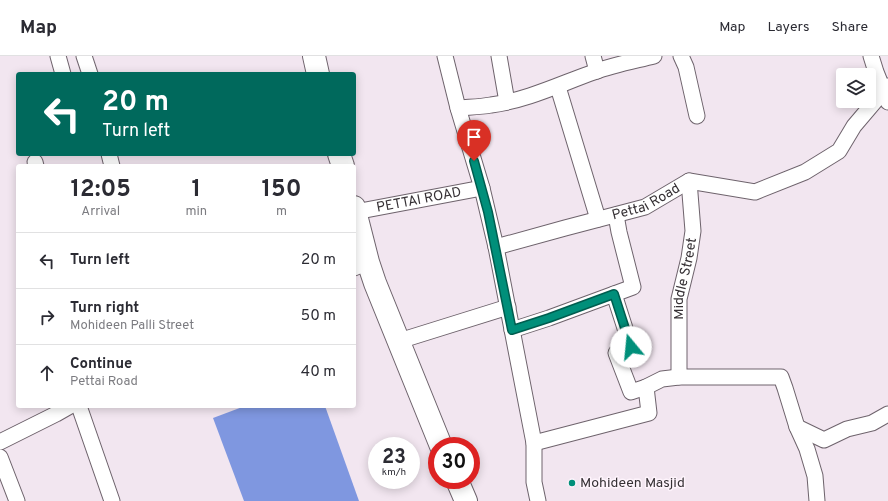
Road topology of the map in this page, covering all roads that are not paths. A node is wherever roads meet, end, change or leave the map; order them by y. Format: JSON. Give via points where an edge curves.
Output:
{"nodes":[{"id":1,"x":58,"y":56,"type":"edge"},
{"id":2,"x":84,"y":56,"type":"edge"},
{"id":3,"x":314,"y":56,"type":"edge"},
{"id":4,"x":445,"y":56,"type":"edge"},
{"id":5,"x":499,"y":56,"type":"edge"},
{"id":6,"x":593,"y":56,"type":"edge"},
{"id":7,"x":654,"y":56,"type":"edge"},
{"id":8,"x":682,"y":56,"type":"edge"},
{"id":9,"x":871,"y":56,"type":"edge"},
{"id":10,"x":597,"y":71,"type":"junction"},
{"id":11,"x":62,"y":72,"type":"edge"},
{"id":12,"x":89,"y":72,"type":"edge"},
{"id":13,"x":318,"y":72,"type":"edge"},
{"id":14,"x":558,"y":87,"type":"junction"},
{"id":15,"x":886,"y":93,"type":"edge"},
{"id":16,"x":507,"y":102,"type":"junction"},
{"id":17,"x":458,"y":108,"type":"junction"},
{"id":18,"x":697,"y":116,"type":"dead end"},
{"id":19,"x":689,"y":182,"type":"junction"},
{"id":20,"x":482,"y":188,"type":"junction"},
{"id":21,"x":356,"y":209,"type":"edge"},
{"id":22,"x":616,"y":215,"type":"junction"},
{"id":23,"x":356,"y":218,"type":"edge"},
{"id":24,"x":598,"y":219,"type":"junction"},
{"id":25,"x":496,"y":247,"type":"junction"},
{"id":26,"x":361,"y":265,"type":"edge"},
{"id":27,"x":614,"y":294,"type":"junction"},
{"id":28,"x":508,"y":307,"type":"junction"},
{"id":29,"x":512,"y":330,"type":"junction"},
{"id":30,"x":399,"y":341,"type":"junction"},
{"id":31,"x":679,"y":377,"type":"junction"},
{"id":32,"x":646,"y":388,"type":"junction"},
{"id":33,"x":66,"y":408,"type":"edge"},
{"id":34,"x":80,"y":408,"type":"edge"},
{"id":35,"x":888,"y":414,"type":"edge"},
{"id":36,"x":797,"y":427,"type":"junction"},
{"id":37,"x":437,"y":437,"type":"edge"},
{"id":38,"x":0,"y":442,"type":"edge"},
{"id":39,"x":534,"y":443,"type":"junction"},
{"id":40,"x":0,"y":456,"type":"edge"},
{"id":41,"x":461,"y":489,"type":"edge"},
{"id":42,"x":17,"y":501,"type":"edge"},
{"id":43,"x":112,"y":501,"type":"edge"},
{"id":44,"x":466,"y":501,"type":"edge"},
{"id":45,"x":538,"y":501,"type":"edge"},
{"id":46,"x":817,"y":501,"type":"edge"}],
"edges":[{"from":1,"to":11,"type":"street"},
{"from":2,"to":12,"type":"street"},
{"from":3,"to":13,"type":"main road"},
{"from":4,"to":17,"type":"street","name":"Pettai Road"},
{"from":5,"to":16,"type":"street"},
{"from":6,"to":10,"type":"street"},
{"from":7,"to":10,"type":"street"},
{"from":8,"to":18,"type":"street"},
{"from":9,"to":15,"type":"street"},
{"from":10,"to":14,"type":"street"},
{"from":14,"to":16,"type":"street"},
{"from":14,"to":24,"type":"street"},
{"from":15,"to":19,"type":"street","name":"Pettai Road","via":[[854,126],[839,151],[805,172],[755,192]]},
{"from":16,"to":17,"type":"street","via":[[491,106]]},
{"from":17,"to":20,"type":"street","name":"Pettai Road"},
{"from":19,"to":22,"type":"street","name":"Pettai Road","via":[[645,207]]},
{"from":19,"to":31,"type":"street","name":"Middle Street","via":[[692,231],[689,258],[679,299]]},
{"from":20,"to":21,"type":"street","name":"PETTAI ROAD"},
{"from":20,"to":25,"type":"street","name":"Pettai Road"},
{"from":22,"to":24,"type":"street","name":"Pettai Road"},
{"from":22,"to":27,"type":"street","via":[[633,287]]},
{"from":23,"to":26,"type":"main road"},
{"from":24,"to":25,"type":"street","name":"Pettai Road"},
{"from":25,"to":28,"type":"street"},
{"from":26,"to":30,"type":"main road","via":[[376,283]]},
{"from":27,"to":29,"type":"street"},
{"from":27,"to":32,"type":"street","via":[[631,347],[616,353],[631,392]]},
{"from":28,"to":29,"type":"street"},
{"from":28,"to":30,"type":"street"},
{"from":29,"to":39,"type":"street"},
{"from":30,"to":37,"type":"main road"},
{"from":31,"to":32,"type":"street","via":[[662,379]]},
{"from":31,"to":36,"type":"street","via":[[781,377]]},
{"from":32,"to":39,"type":"street","via":[[649,413]]},
{"from":33,"to":38,"type":"street"},
{"from":34,"to":43,"type":"street"},
{"from":35,"to":36,"type":"street","via":[[872,423],[824,440]]},
{"from":36,"to":46,"type":"street","via":[[815,476]]},
{"from":39,"to":45,"type":"street","via":[[534,482]]},
{"from":40,"to":42,"type":"street"},
{"from":41,"to":44,"type":"main road"}]}
